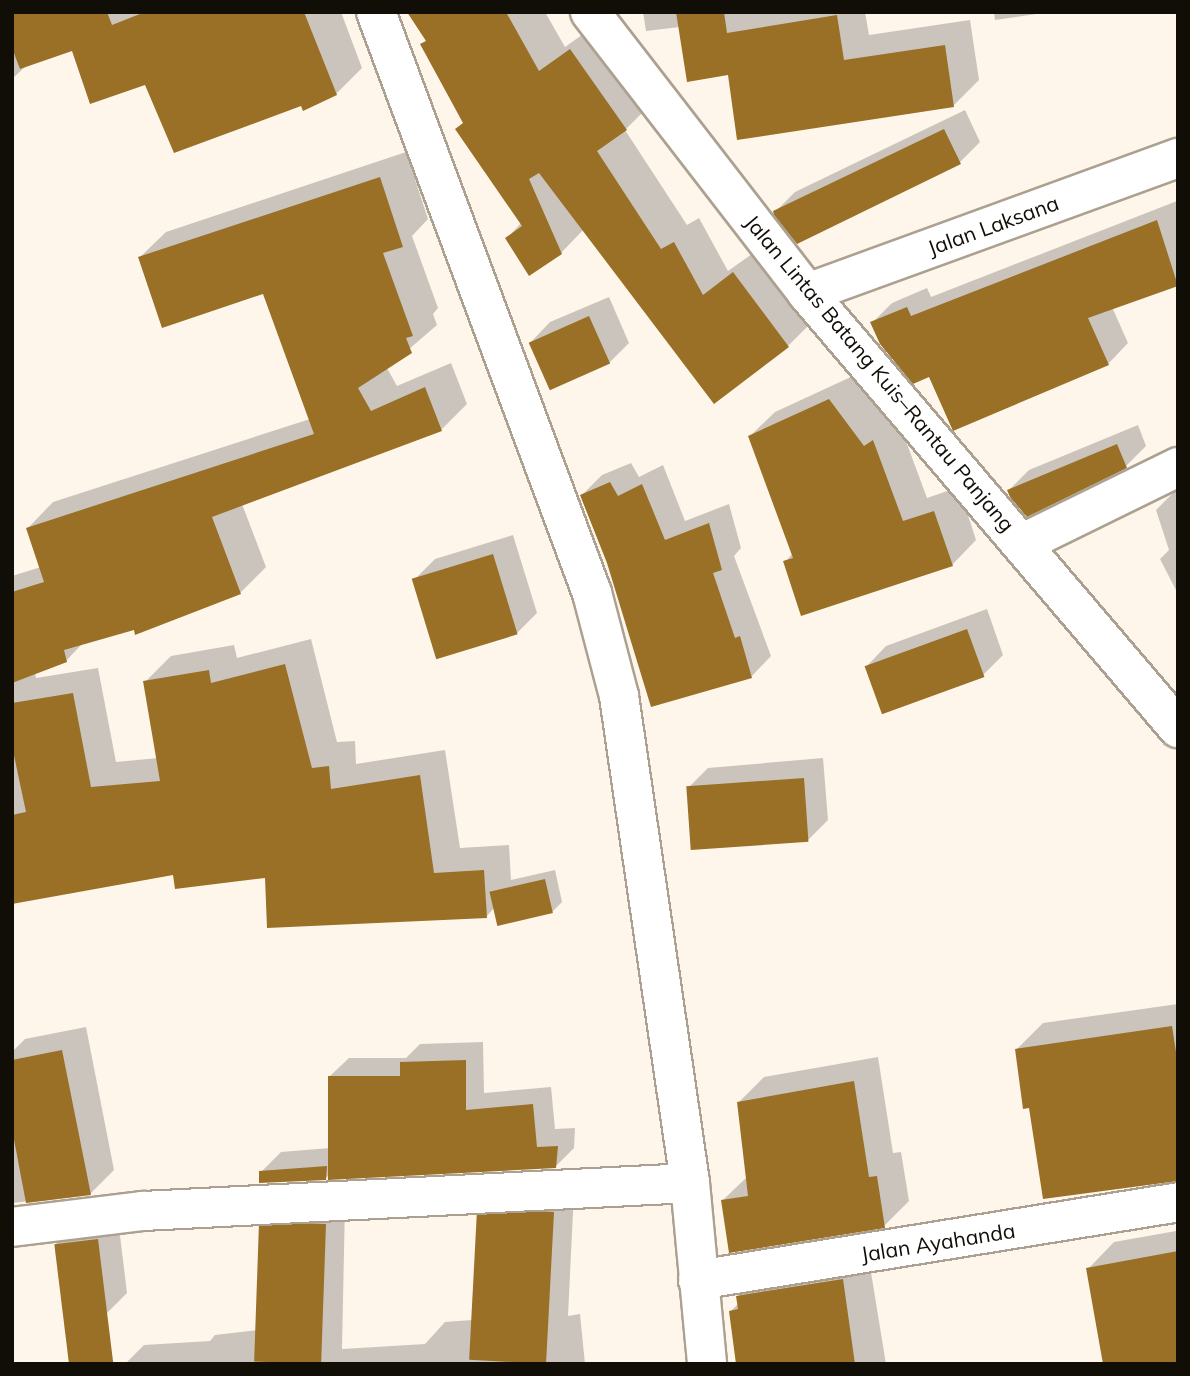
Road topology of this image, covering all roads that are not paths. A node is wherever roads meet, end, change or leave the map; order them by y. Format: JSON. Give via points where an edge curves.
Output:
{"nodes":[{"id":1,"x":376,"y":12,"type":"edge"},
{"id":2,"x":590,"y":12,"type":"edge"},
{"id":3,"x":1178,"y":158,"type":"edge"},
{"id":4,"x":807,"y":293,"type":"junction"},
{"id":5,"x":1178,"y":467,"type":"edge"},
{"id":6,"x":1023,"y":543,"type":"junction"},
{"id":7,"x":1178,"y":728,"type":"edge"},
{"id":8,"x":690,"y":1183,"type":"junction"},
{"id":9,"x":1178,"y":1202,"type":"edge"},
{"id":10,"x":12,"y":1227,"type":"edge"},
{"id":11,"x":698,"y":1280,"type":"junction"},
{"id":12,"x":707,"y":1364,"type":"edge"}],
"edges":[{"from":1,"to":8,"type":"street","via":[[592,593],[619,696]]},
{"from":2,"to":4,"type":"street","name":"Jalan Lintas Batang Kuis–Rantau Panjang"},
{"from":3,"to":4,"type":"street","name":"Jalan Laksana"},
{"from":4,"to":6,"type":"street","name":"Jalan Lintas Batang Kuis–Rantau Panjang"},
{"from":5,"to":6,"type":"street"},
{"from":6,"to":7,"type":"street","name":"Jalan Lintas Batang Kuis–Rantau Panjang"},
{"from":8,"to":10,"type":"street","via":[[143,1211]]},
{"from":8,"to":11,"type":"street"},
{"from":9,"to":11,"type":"street","name":"Jalan Ayahanda"},
{"from":11,"to":12,"type":"street"}]}
